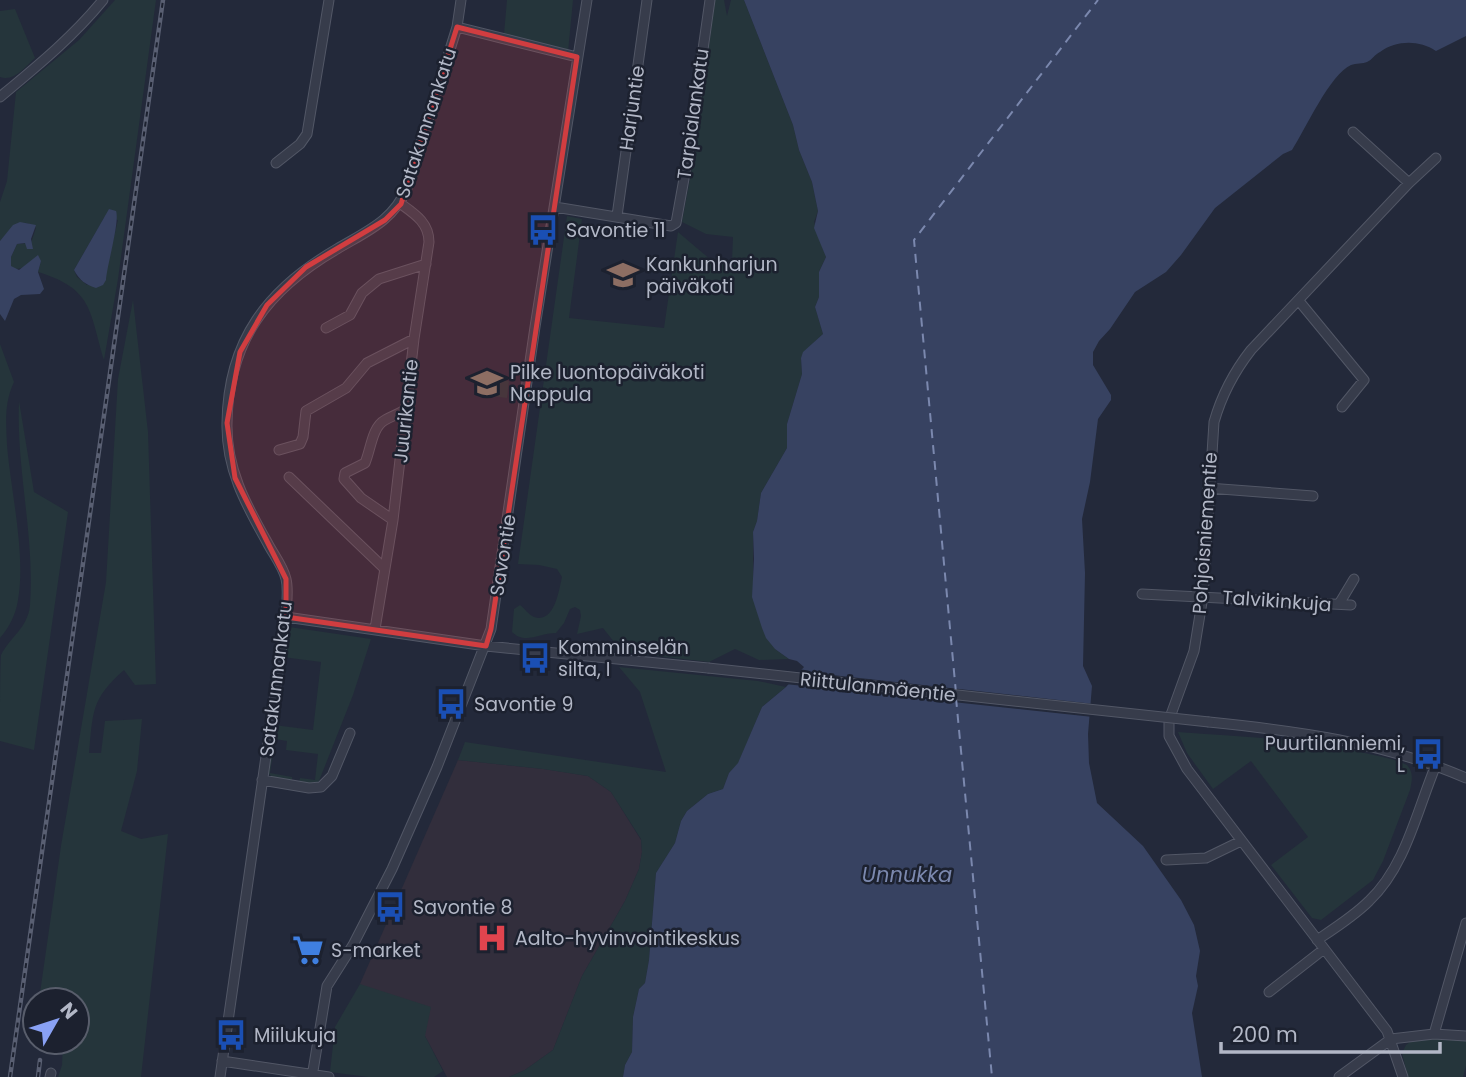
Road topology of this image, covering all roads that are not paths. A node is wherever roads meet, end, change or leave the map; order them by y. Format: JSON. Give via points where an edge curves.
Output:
{"nodes":[{"id":1,"x":103,"y":0,"type":"edge"},
{"id":2,"x":328,"y":0,"type":"edge"},
{"id":3,"x":461,"y":0,"type":"edge"},
{"id":4,"x":587,"y":0,"type":"edge"},
{"id":5,"x":647,"y":0,"type":"edge"},
{"id":6,"x":710,"y":0,"type":"edge"},
{"id":7,"x":457,"y":26,"type":"junction"},
{"id":8,"x":577,"y":57,"type":"junction"},
{"id":9,"x":1,"y":94,"type":"edge"},
{"id":10,"x":1353,"y":132,"type":"dead end"},
{"id":11,"x":1436,"y":158,"type":"dead end"},
{"id":12,"x":276,"y":163,"type":"dead end"},
{"id":13,"x":1409,"y":183,"type":"junction"},
{"id":14,"x":401,"y":204,"type":"junction"},
{"id":15,"x":555,"y":206,"type":"junction"},
{"id":16,"x":617,"y":216,"type":"junction"},
{"id":17,"x":426,"y":264,"type":"junction"},
{"id":18,"x":1299,"y":301,"type":"junction"},
{"id":19,"x":326,"y":328,"type":"dead end"},
{"id":20,"x":414,"y":339,"type":"junction"},
{"id":21,"x":1342,"y":407,"type":"dead end"},
{"id":22,"x":406,"y":409,"type":"junction"},
{"id":23,"x":279,"y":450,"type":"dead end"},
{"id":24,"x":289,"y":477,"type":"dead end"},
{"id":25,"x":1208,"y":488,"type":"junction"},
{"id":26,"x":1313,"y":496,"type":"dead end"},
{"id":27,"x":393,"y":520,"type":"junction"},
{"id":28,"x":385,"y":569,"type":"junction"},
{"id":29,"x":1354,"y":579,"type":"dead end"},
{"id":30,"x":1142,"y":594,"type":"dead end"},
{"id":31,"x":1203,"y":596,"type":"junction"},
{"id":32,"x":1339,"y":604,"type":"junction"},
{"id":33,"x":1351,"y":605,"type":"dead end"},
{"id":34,"x":286,"y":617,"type":"junction"},
{"id":35,"x":375,"y":629,"type":"junction"},
{"id":36,"x":486,"y":646,"type":"junction"},
{"id":37,"x":350,"y":733,"type":"dead end"},
{"id":38,"x":1436,"y":765,"type":"junction"},
{"id":39,"x":1466,"y":778,"type":"edge"},
{"id":40,"x":262,"y":780,"type":"junction"},
{"id":41,"x":1241,"y":841,"type":"junction"},
{"id":42,"x":1166,"y":860,"type":"dead end"},
{"id":43,"x":1466,"y":923,"type":"edge"},
{"id":44,"x":1317,"y":940,"type":"junction"},
{"id":45,"x":1324,"y":949,"type":"junction"},
{"id":46,"x":1269,"y":992,"type":"dead end"},
{"id":47,"x":1434,"y":1034,"type":"junction"},
{"id":48,"x":1466,"y":1035,"type":"edge"},
{"id":49,"x":1391,"y":1039,"type":"junction"},
{"id":50,"x":222,"y":1061,"type":"junction"},
{"id":51,"x":312,"y":1076,"type":"edge"},
{"id":52,"x":220,"y":1077,"type":"edge"},
{"id":53,"x":329,"y":1077,"type":"edge"},
{"id":54,"x":1339,"y":1077,"type":"edge"},
{"id":55,"x":1402,"y":1077,"type":"edge"}],
"edges":[{"from":1,"to":9,"type":"street","via":[[76,30]]},
{"from":2,"to":12,"type":"street","via":[[307,134]]},
{"from":3,"to":7,"type":"street","name":"Satakunnankatu"},
{"from":4,"to":8,"type":"street","name":"Savontie"},
{"from":5,"to":16,"type":"street","name":"Harjuntie"},
{"from":6,"to":16,"type":"street","name":"Tarpialankatu","via":[[677,220],[671,226]]},
{"from":7,"to":8,"type":"street"},
{"from":7,"to":14,"type":"street","name":"Satakunnankatu"},
{"from":8,"to":15,"type":"street","name":"Savontie"},
{"from":10,"to":13,"type":"street"},
{"from":11,"to":13,"type":"street","name":"Pohjoisniementie"},
{"from":13,"to":18,"type":"street","name":"Pohjoisniementie"},
{"from":14,"to":17,"type":"street","name":"Juurikantie","via":[[427,229]]},
{"from":14,"to":34,"type":"street","name":"Satakunnankatu","via":[[384,220],[306,267],[278,292],[246,337],[233,372],[228,453],[245,503],[286,579]]},
{"from":15,"to":16,"type":"street"},
{"from":15,"to":36,"type":"street","name":"Savontie"},
{"from":17,"to":19,"type":"street","via":[[379,279],[362,293],[350,315]]},
{"from":17,"to":20,"type":"street","name":"Juurikantie"},
{"from":18,"to":21,"type":"street","via":[[1364,380]]},
{"from":18,"to":25,"type":"street","name":"Pohjoisniementie","via":[[1251,350],[1221,396],[1213,422]]},
{"from":20,"to":22,"type":"street","name":"Juurikantie"},
{"from":20,"to":23,"type":"street","via":[[367,363],[346,388],[306,411],[300,443]]},
{"from":22,"to":27,"type":"street","name":"Juurikantie"},
{"from":22,"to":27,"type":"street","via":[[375,428],[365,463],[345,473],[344,479],[361,498]]},
{"from":24,"to":28,"type":"street"},
{"from":25,"to":26,"type":"street"},
{"from":25,"to":31,"type":"street","name":"Pohjoisniementie"},
{"from":27,"to":28,"type":"street","name":"Juurikantie"},
{"from":28,"to":35,"type":"street","name":"Juurikantie"},
{"from":29,"to":32,"type":"street"},
{"from":30,"to":31,"type":"street","name":"Talvikinkuja"},
{"from":31,"to":32,"type":"street","name":"Talvikinkuja"},
{"from":31,"to":41,"type":"street","name":"Pohjoisniementie","via":[[1194,652],[1168,720],[1170,736],[1187,769]]},
{"from":32,"to":33,"type":"street","name":"Talvikinkuja"},
{"from":34,"to":35,"type":"street","name":"Riittulanmäentie"},
{"from":34,"to":40,"type":"street","name":"Satakunnankatu"},
{"from":35,"to":36,"type":"street","name":"Riittulanmäentie"},
{"from":36,"to":38,"type":"street","name":"Riittulanmäentie","bridge":true,"via":[[1324,736]]},
{"from":36,"to":51,"type":"street","name":"Savontie","via":[[392,869],[327,986]]},
{"from":37,"to":40,"type":"street","via":[[332,776],[321,787]]},
{"from":38,"to":39,"type":"street","name":"Riittulanmäentie"},
{"from":38,"to":44,"type":"street","via":[[1392,872],[1369,901]]},
{"from":40,"to":50,"type":"street","name":"Satakunnankatu"},
{"from":41,"to":42,"type":"street","via":[[1206,858]]},
{"from":41,"to":44,"type":"street","name":"Pohjoisniementie"},
{"from":43,"to":47,"type":"street"},
{"from":44,"to":45,"type":"street","name":"Pohjoisniementie"},
{"from":45,"to":46,"type":"street"},
{"from":45,"to":49,"type":"street","name":"Pohjoisniementie"},
{"from":47,"to":48,"type":"street"},
{"from":47,"to":49,"type":"street"},
{"from":49,"to":54,"type":"street"},
{"from":49,"to":55,"type":"street"},
{"from":50,"to":51,"type":"street"},
{"from":50,"to":52,"type":"street","name":"Satakunnankatu"},
{"from":51,"to":53,"type":"street"}]}
